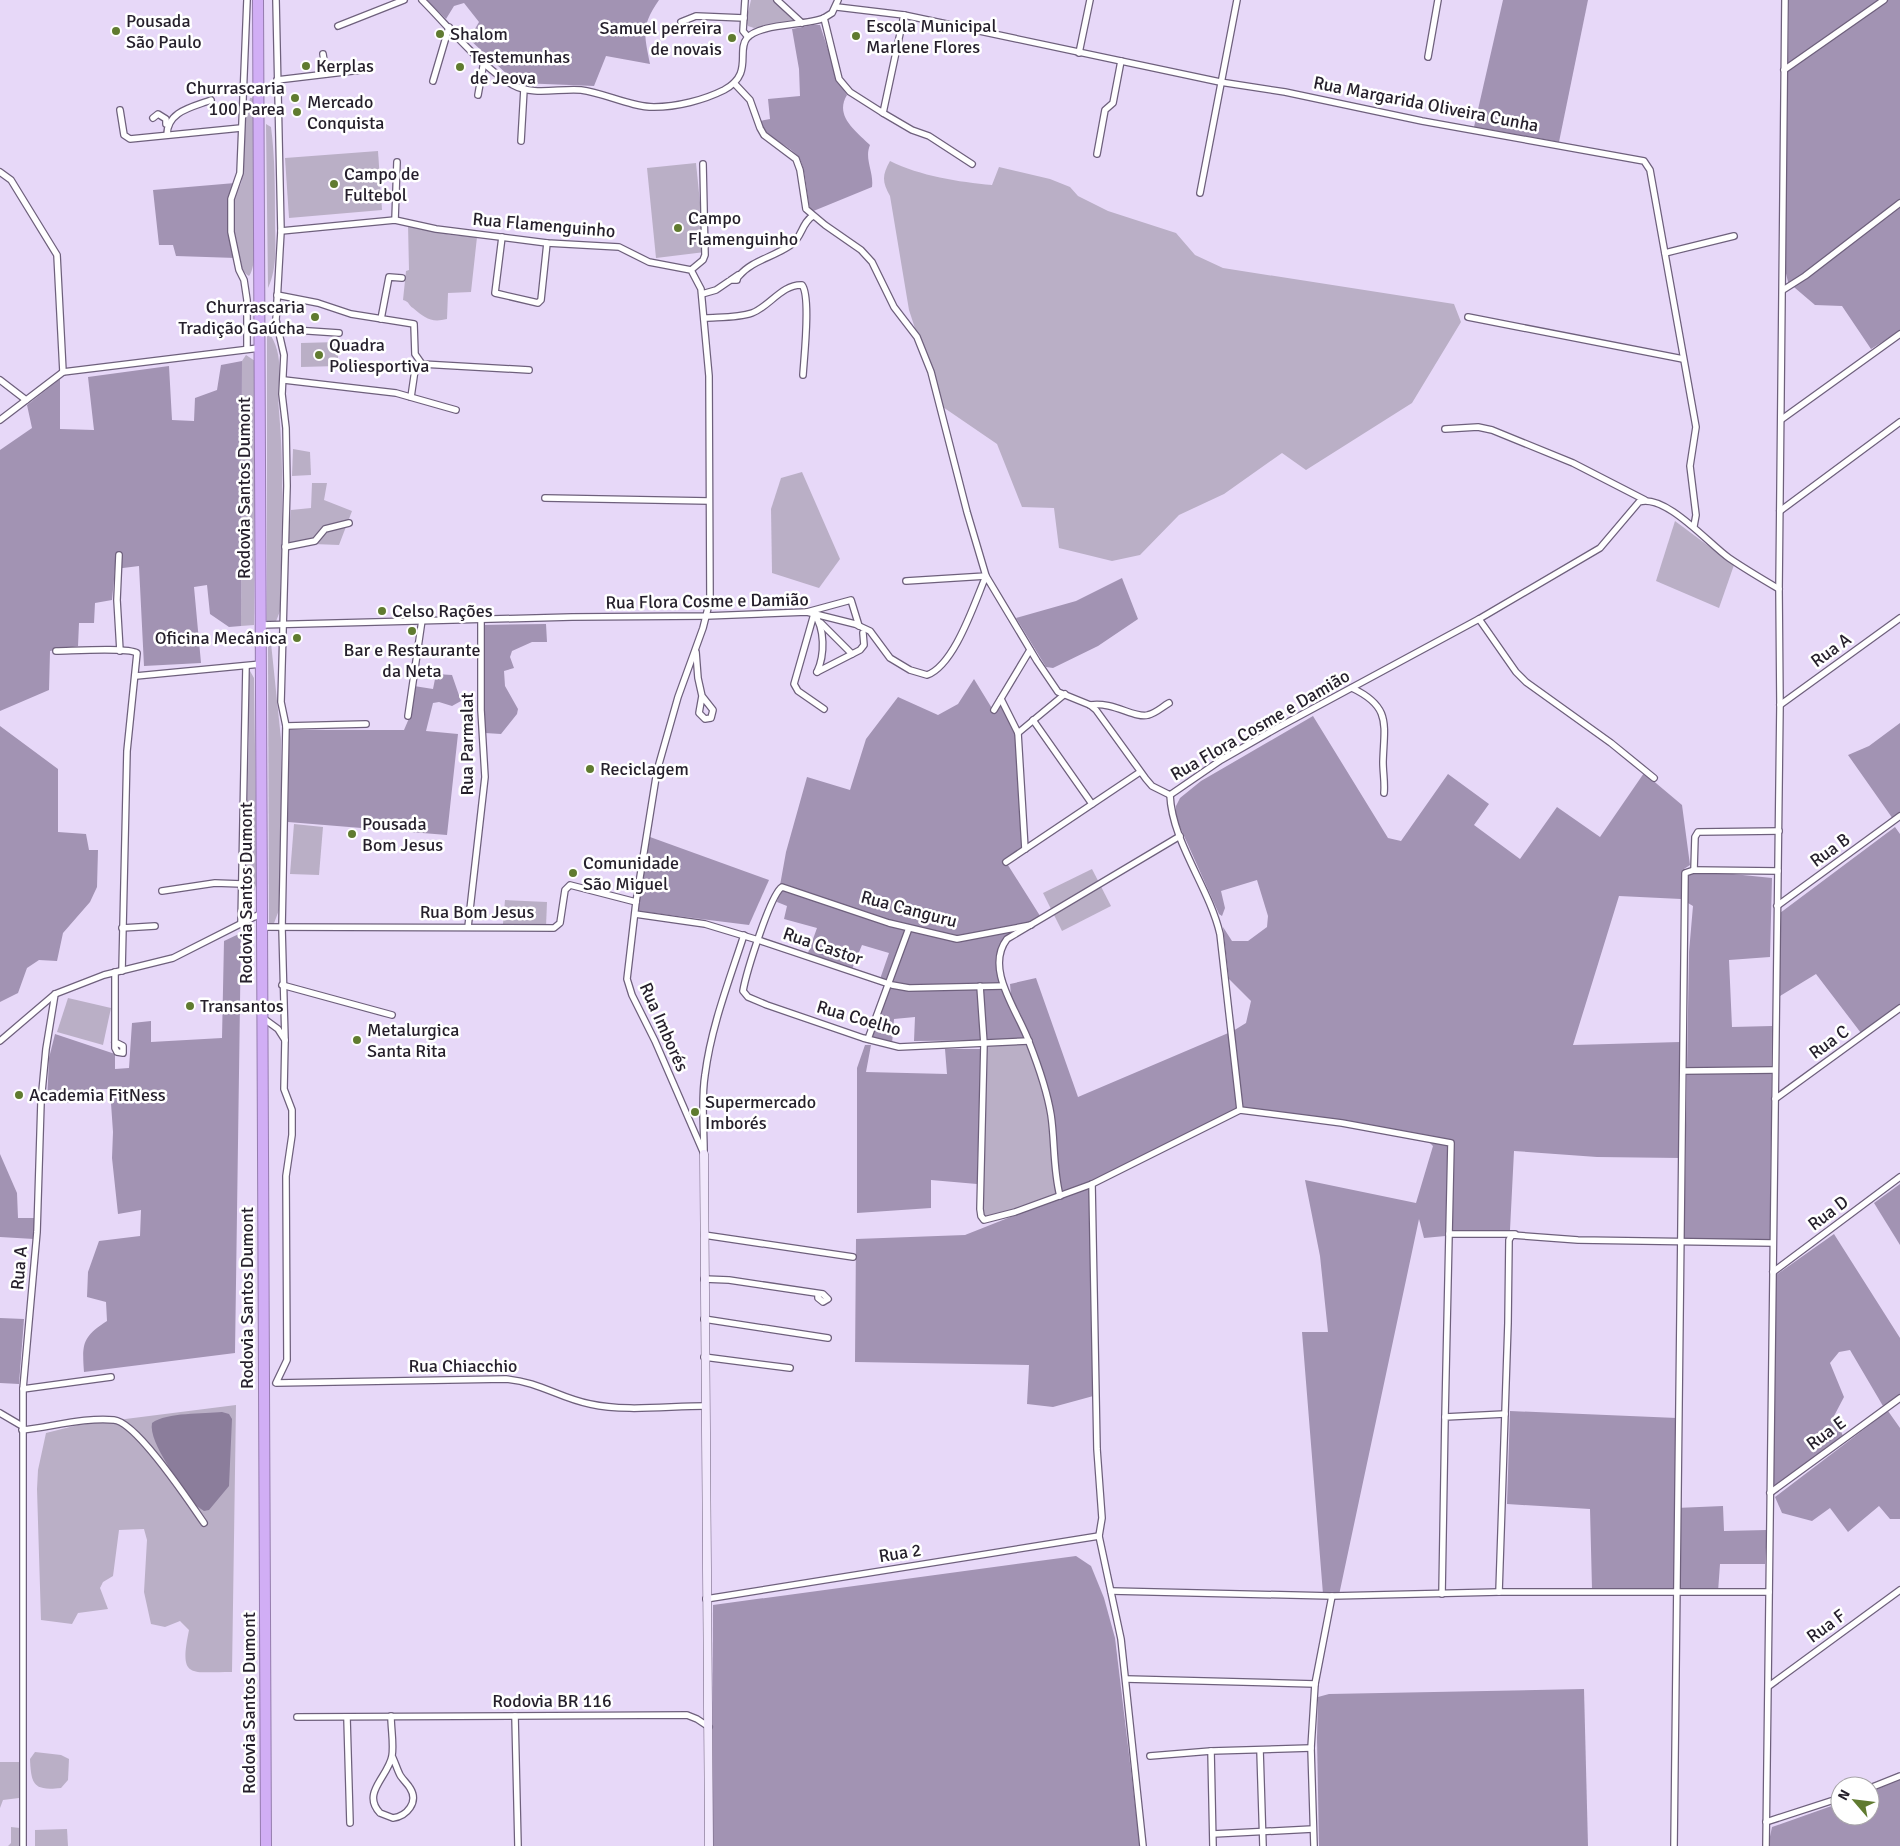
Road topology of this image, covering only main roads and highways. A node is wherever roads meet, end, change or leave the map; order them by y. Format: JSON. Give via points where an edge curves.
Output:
{"nodes":[{"id":1,"x":258,"y":0,"type":"edge"},
{"id":2,"x":266,"y":1846,"type":"edge"}],
"edges":[{"from":1,"to":2,"type":"highway","name":"Rodovia Santos Dumont"}]}
